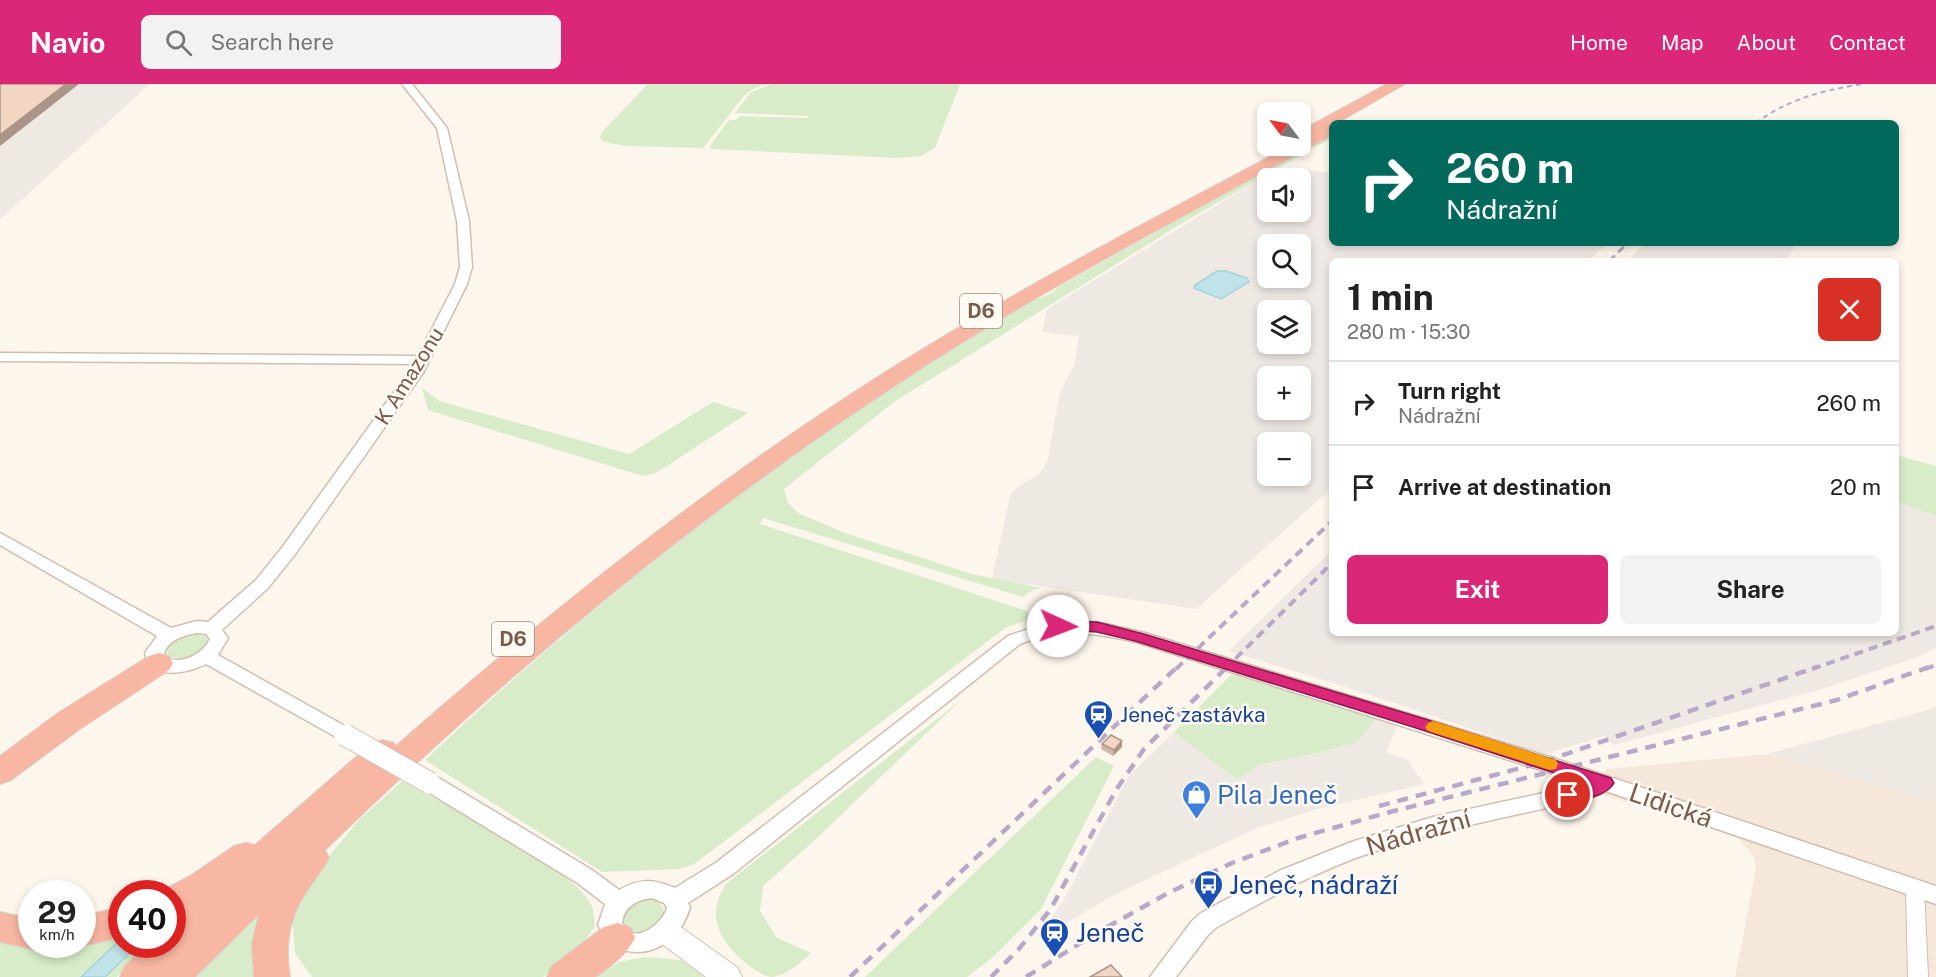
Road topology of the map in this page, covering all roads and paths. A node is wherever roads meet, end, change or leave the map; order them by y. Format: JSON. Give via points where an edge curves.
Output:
{"nodes":[{"id":1,"x":407,"y":84,"type":"edge"},
{"id":2,"x":1398,"y":84,"type":"edge"},
{"id":3,"x":1414,"y":84,"type":"edge"},
{"id":4,"x":1331,"y":120,"type":"edge"},
{"id":5,"x":1348,"y":120,"type":"edge"},
{"id":6,"x":1329,"y":121,"type":"edge"},
{"id":7,"x":1311,"y":131,"type":"edge"},
{"id":8,"x":1329,"y":131,"type":"edge"},
{"id":9,"x":1266,"y":156,"type":"edge"},
{"id":10,"x":0,"y":357,"type":"edge"},
{"id":11,"x":424,"y":360,"type":"junction"},
{"id":12,"x":0,"y":538,"type":"edge"},
{"id":13,"x":212,"y":629,"type":"junction"},
{"id":14,"x":170,"y":635,"type":"junction"},
{"id":15,"x":206,"y":656,"type":"junction"},
{"id":16,"x":159,"y":663,"type":"junction"},
{"id":17,"x":414,"y":747,"type":"junction"},
{"id":18,"x":0,"y":772,"type":"edge"},
{"id":19,"x":1605,"y":783,"type":"junction"},
{"id":20,"x":341,"y":788,"type":"junction"},
{"id":21,"x":1925,"y":892,"type":"edge"},
{"id":22,"x":186,"y":895,"type":"edge"},
{"id":23,"x":675,"y":899,"type":"junction"},
{"id":24,"x":619,"y":902,"type":"junction"},
{"id":25,"x":0,"y":927,"type":"edge"},
{"id":26,"x":18,"y":931,"type":"edge"},
{"id":27,"x":186,"y":931,"type":"edge"},
{"id":28,"x":668,"y":933,"type":"junction"},
{"id":29,"x":617,"y":938,"type":"junction"},
{"id":30,"x":158,"y":958,"type":"edge"},
{"id":31,"x":138,"y":977,"type":"edge"},
{"id":32,"x":171,"y":977,"type":"edge"},
{"id":33,"x":272,"y":977,"type":"edge"},
{"id":34,"x":565,"y":977,"type":"edge"},
{"id":35,"x":728,"y":977,"type":"edge"},
{"id":36,"x":1162,"y":977,"type":"edge"},
{"id":37,"x":1918,"y":977,"type":"edge"}],
"edges":[{"from":1,"to":11,"type":"street","name":"K Amazonu","via":[[442,128],[460,200],[465,244],[466,267],[461,284]]},
{"from":2,"to":4,"type":"highway"},
{"from":3,"to":5,"type":"highway"},
{"from":6,"to":7,"type":"highway"},
{"from":8,"to":17,"type":"highway","number":"D6","via":[[1003,310],[835,415],[629,566]]},
{"from":9,"to":20,"type":"highway","number":"D6","via":[[982,310],[821,409],[730,471],[502,648]]},
{"from":10,"to":11,"type":"street"},
{"from":11,"to":13,"type":"street","name":"K Amazonu","via":[[277,567]]},
{"from":12,"to":14,"type":"street"},
{"from":13,"to":14,"type":"street","via":[[197,627]]},
{"from":13,"to":15,"type":"street","via":[[218,632],[218,644]]},
{"from":14,"to":16,"type":"street","via":[[156,647],[154,653]]},
{"from":15,"to":16,"type":"street","via":[[186,665]]},
{"from":15,"to":24,"type":"street","bridge":true,"via":[[430,783],[574,870]]},
{"from":16,"to":18,"type":"highway","via":[[69,721]]},
{"from":17,"to":32,"type":"highway","number":"D6"},
{"from":17,"to":33,"type":"highway","via":[[332,834],[287,889],[268,943]]},
{"from":19,"to":21,"type":"street","name":"Lidická"},
{"from":19,"to":23,"type":"street","name":"Lidická","via":[[1139,637],[1097,627],[1058,626],[1014,640],[725,868]]},
{"from":19,"to":36,"type":"street","name":"Nádražní","via":[[1588,791],[1433,825],[1305,868],[1209,920]]},
{"from":20,"to":22,"type":"highway"},
{"from":20,"to":27,"type":"highway","number":"D6"},
{"from":21,"to":37,"type":"street"},
{"from":23,"to":24,"type":"street","via":[[653,889],[634,892]]},
{"from":23,"to":28,"type":"street","via":[[678,912]]},
{"from":24,"to":29,"type":"street","via":[[613,909],[610,925]]},
{"from":25,"to":26,"type":"highway"},
{"from":28,"to":29,"type":"street","via":[[646,944],[630,944]]},
{"from":28,"to":35,"type":"main road"},
{"from":29,"to":34,"type":"highway"},
{"from":30,"to":31,"type":"highway","number":"D6"}]}
